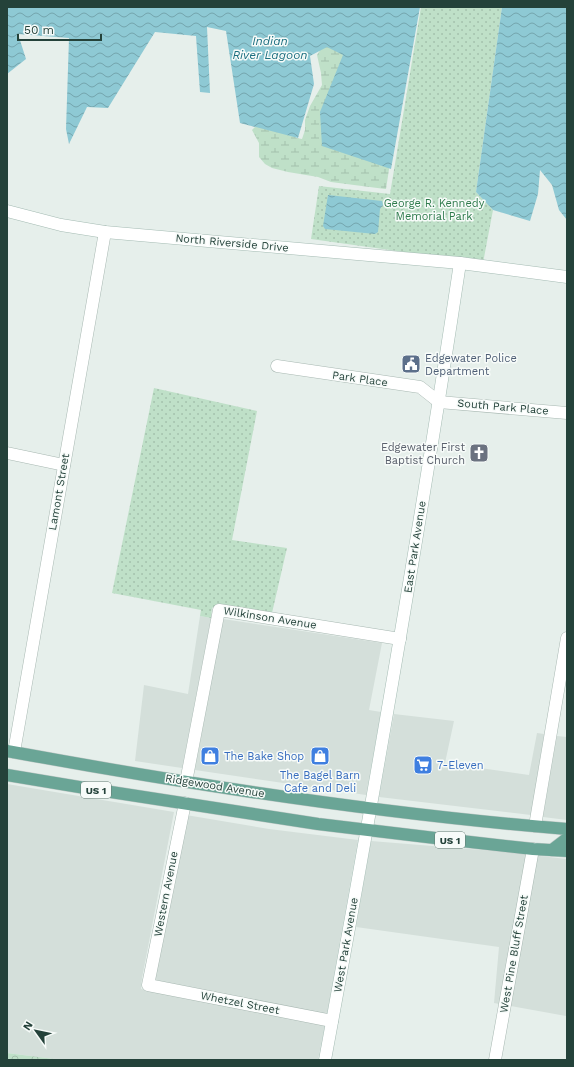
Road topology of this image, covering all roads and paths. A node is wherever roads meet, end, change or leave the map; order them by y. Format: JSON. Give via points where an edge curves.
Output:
{"nodes":[{"id":1,"x":7,"y":211,"type":"edge"},
{"id":2,"x":105,"y":232,"type":"junction"},
{"id":3,"x":460,"y":262,"type":"junction"},
{"id":4,"x":567,"y":277,"type":"edge"},
{"id":5,"x":277,"y":366,"type":"dead end"},
{"id":6,"x":439,"y":402,"type":"junction"},
{"id":7,"x":567,"y":413,"type":"edge"},
{"id":8,"x":7,"y":453,"type":"edge"},
{"id":9,"x":64,"y":465,"type":"junction"},
{"id":10,"x":567,"y":638,"type":"edge"},
{"id":11,"x":400,"y":639,"type":"junction"},
{"id":12,"x":9,"y":753,"type":"edge"},
{"id":13,"x":7,"y":775,"type":"edge"},
{"id":14,"x":186,"y":782,"type":"junction"},
{"id":15,"x":185,"y":803,"type":"junction"},
{"id":16,"x":371,"y":808,"type":"junction"},
{"id":17,"x":535,"y":826,"type":"junction"},
{"id":18,"x":567,"y":829,"type":"edge"},
{"id":19,"x":367,"y":830,"type":"junction"},
{"id":20,"x":567,"y":840,"type":"edge"},
{"id":21,"x":533,"y":849,"type":"junction"},
{"id":22,"x":552,"y":850,"type":"junction"},
{"id":23,"x":567,"y":851,"type":"edge"},
{"id":24,"x":148,"y":985,"type":"joint"},
{"id":25,"x":332,"y":1021,"type":"junction"},
{"id":26,"x":325,"y":1060,"type":"edge"},
{"id":27,"x":495,"y":1060,"type":"edge"}],
"edges":[{"from":1,"to":2,"type":"street","name":"North Riverside Drive","via":[[61,225]]},
{"from":2,"to":3,"type":"street","name":"North Riverside Drive"},
{"from":2,"to":9,"type":"street","name":"Lamont Street"},
{"from":3,"to":4,"type":"street","name":"North Riverside Drive"},
{"from":3,"to":6,"type":"street","name":"East Park Avenue"},
{"from":5,"to":6,"type":"street","name":"Park Place","via":[[420,387]]},
{"from":6,"to":7,"type":"street","name":"South Park Place"},
{"from":6,"to":11,"type":"street","name":"East Park Avenue"},
{"from":8,"to":9,"type":"street"},
{"from":9,"to":12,"type":"street","name":"Lamont Street"},
{"from":10,"to":17,"type":"street"},
{"from":11,"to":14,"type":"street","name":"Wilkinson Avenue","via":[[218,610]]},
{"from":11,"to":16,"type":"street","name":"East Park Avenue"},
{"from":12,"to":14,"type":"main road","name":"Ridgewood Avenue","number":"US 1"},
{"from":13,"to":15,"type":"main road","name":"Ridgewood Avenue","number":"US 1"},
{"from":14,"to":16,"type":"main road","name":"Ridgewood Avenue","number":"US 1"},
{"from":15,"to":19,"type":"main road","name":"Ridgewood Avenue","number":"US 1"},
{"from":15,"to":24,"type":"street","name":"Western Avenue"},
{"from":16,"to":17,"type":"main road","name":"Ridgewood Avenue","number":"US 1"},
{"from":16,"to":19,"type":"street","name":"East Park Avenue"},
{"from":17,"to":18,"type":"main road","name":"Ridgewood Avenue","number":"US 1"},
{"from":19,"to":21,"type":"main road","name":"Ridgewood Avenue","number":"US 1"},
{"from":19,"to":25,"type":"street","name":"West Park Avenue"},
{"from":20,"to":22,"type":"main road"},
{"from":21,"to":22,"type":"main road","name":"Ridgewood Avenue","number":"US 1"},
{"from":21,"to":27,"type":"street","name":"West Pine Bluff Street"},
{"from":22,"to":23,"type":"main road","name":"Ridgewood Avenue","number":"US 1"},
{"from":24,"to":25,"type":"street","name":"Whetzel Street"},
{"from":25,"to":26,"type":"street","name":"West Park Avenue"}]}
